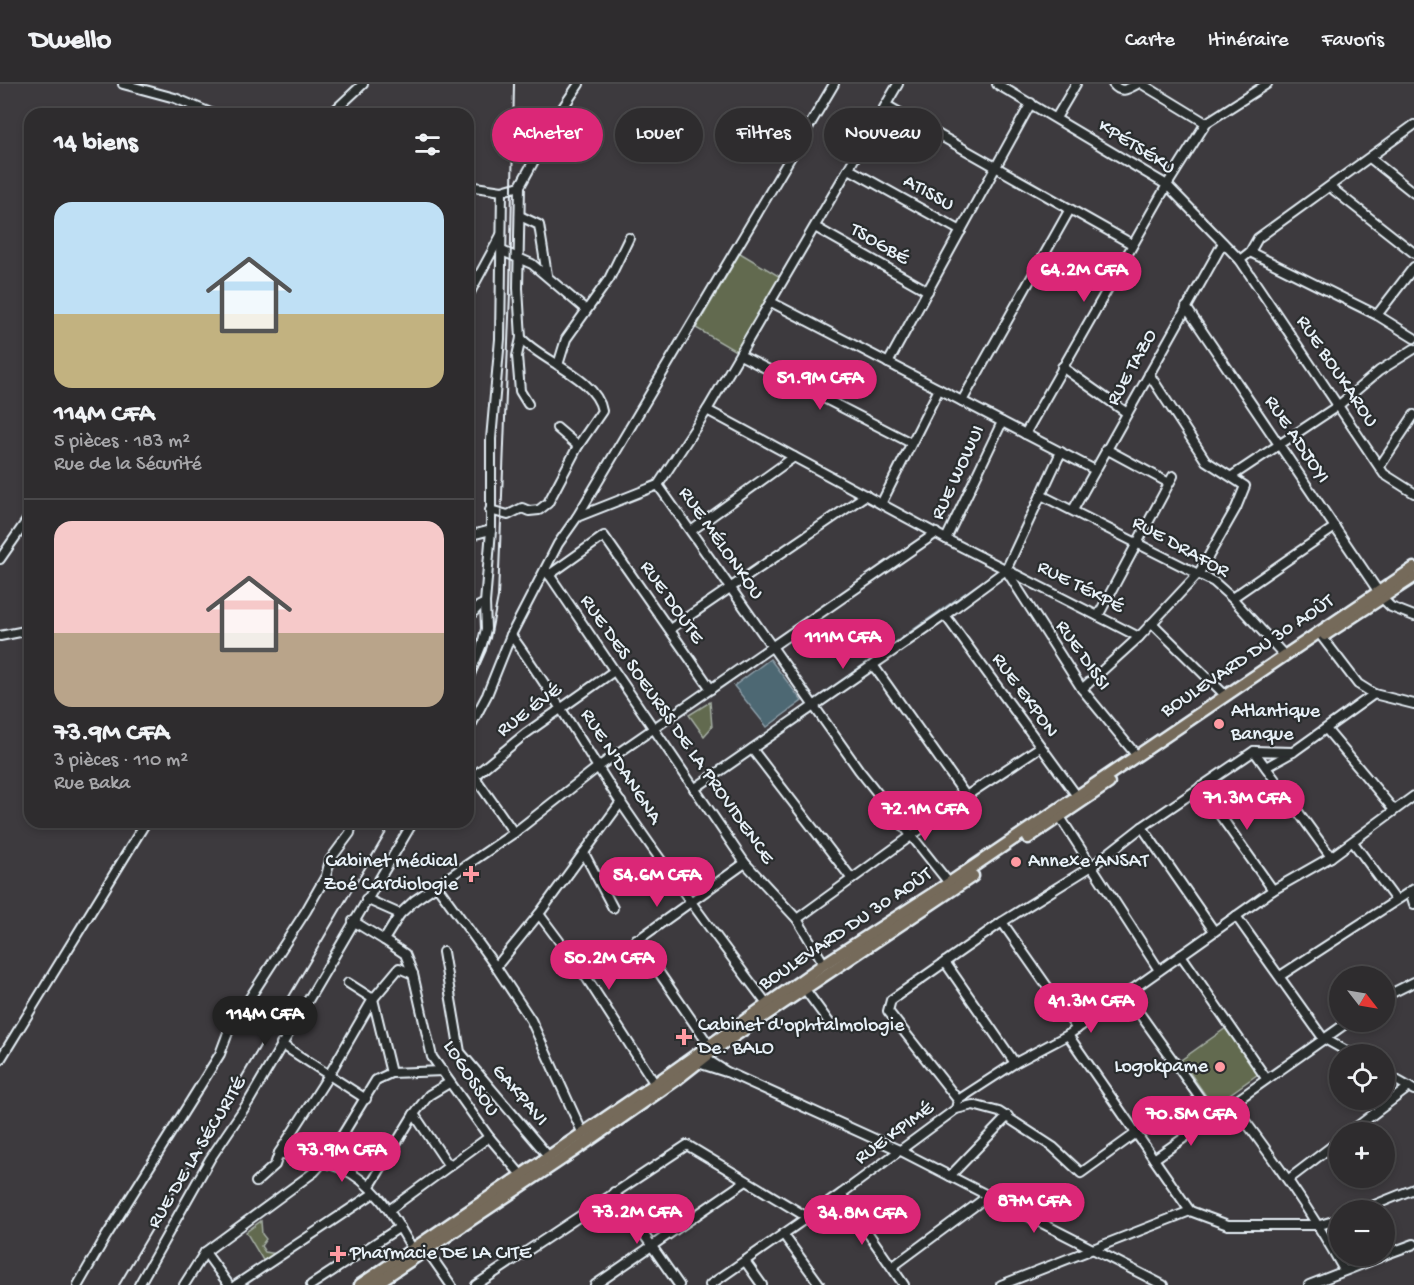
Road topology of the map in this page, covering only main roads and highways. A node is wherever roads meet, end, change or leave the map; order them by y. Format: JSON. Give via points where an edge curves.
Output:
{"nodes":[{"id":1,"x":1414,"y":568,"type":"edge"},
{"id":2,"x":1414,"y":577,"type":"edge"},
{"id":3,"x":1380,"y":594,"type":"junction"},
{"id":4,"x":1319,"y":634,"type":"junction"},
{"id":5,"x":1058,"y":814,"type":"junction"},
{"id":6,"x":951,"y":886,"type":"junction"},
{"id":7,"x":701,"y":1055,"type":"junction"},
{"id":8,"x":419,"y":1250,"type":"junction"},
{"id":9,"x":360,"y":1285,"type":"edge"},
{"id":10,"x":374,"y":1285,"type":"edge"}],
"edges":[{"from":1,"to":3,"type":"highway","name":"BOULEVARD DU 30 AOÛT"},
{"from":2,"to":3,"type":"highway","name":"BOULEVARD DU 30 AOÛT"},
{"from":3,"to":4,"type":"highway","name":"BOULEVARD DU 30 AOÛT"},
{"from":4,"to":5,"type":"highway","name":"BOULEVARD DU 30 AOÛT"},
{"from":4,"to":5,"type":"highway","name":"BOULEVARD DU 30 AOÛT","via":[[1077,796]]},
{"from":5,"to":6,"type":"highway","name":"BOULEVARD DU 30 AOÛT"},
{"from":6,"to":7,"type":"highway","name":"BOULEVARD DU 30 AOÛT"},
{"from":6,"to":7,"type":"highway","name":"BOULEVARD DU 30 AOÛT","via":[[824,964]]},
{"from":7,"to":8,"type":"highway","name":"BOULEVARD DU 30 AOÛT"},
{"from":7,"to":8,"type":"highway","name":"BOULEVARD DU 30 AOÛT","via":[[574,1151]]},
{"from":8,"to":9,"type":"highway","name":"BOULEVARD DU 30 AOÛT"},
{"from":8,"to":10,"type":"highway","name":"BOULEVARD DU 30 AOÛT"}]}
